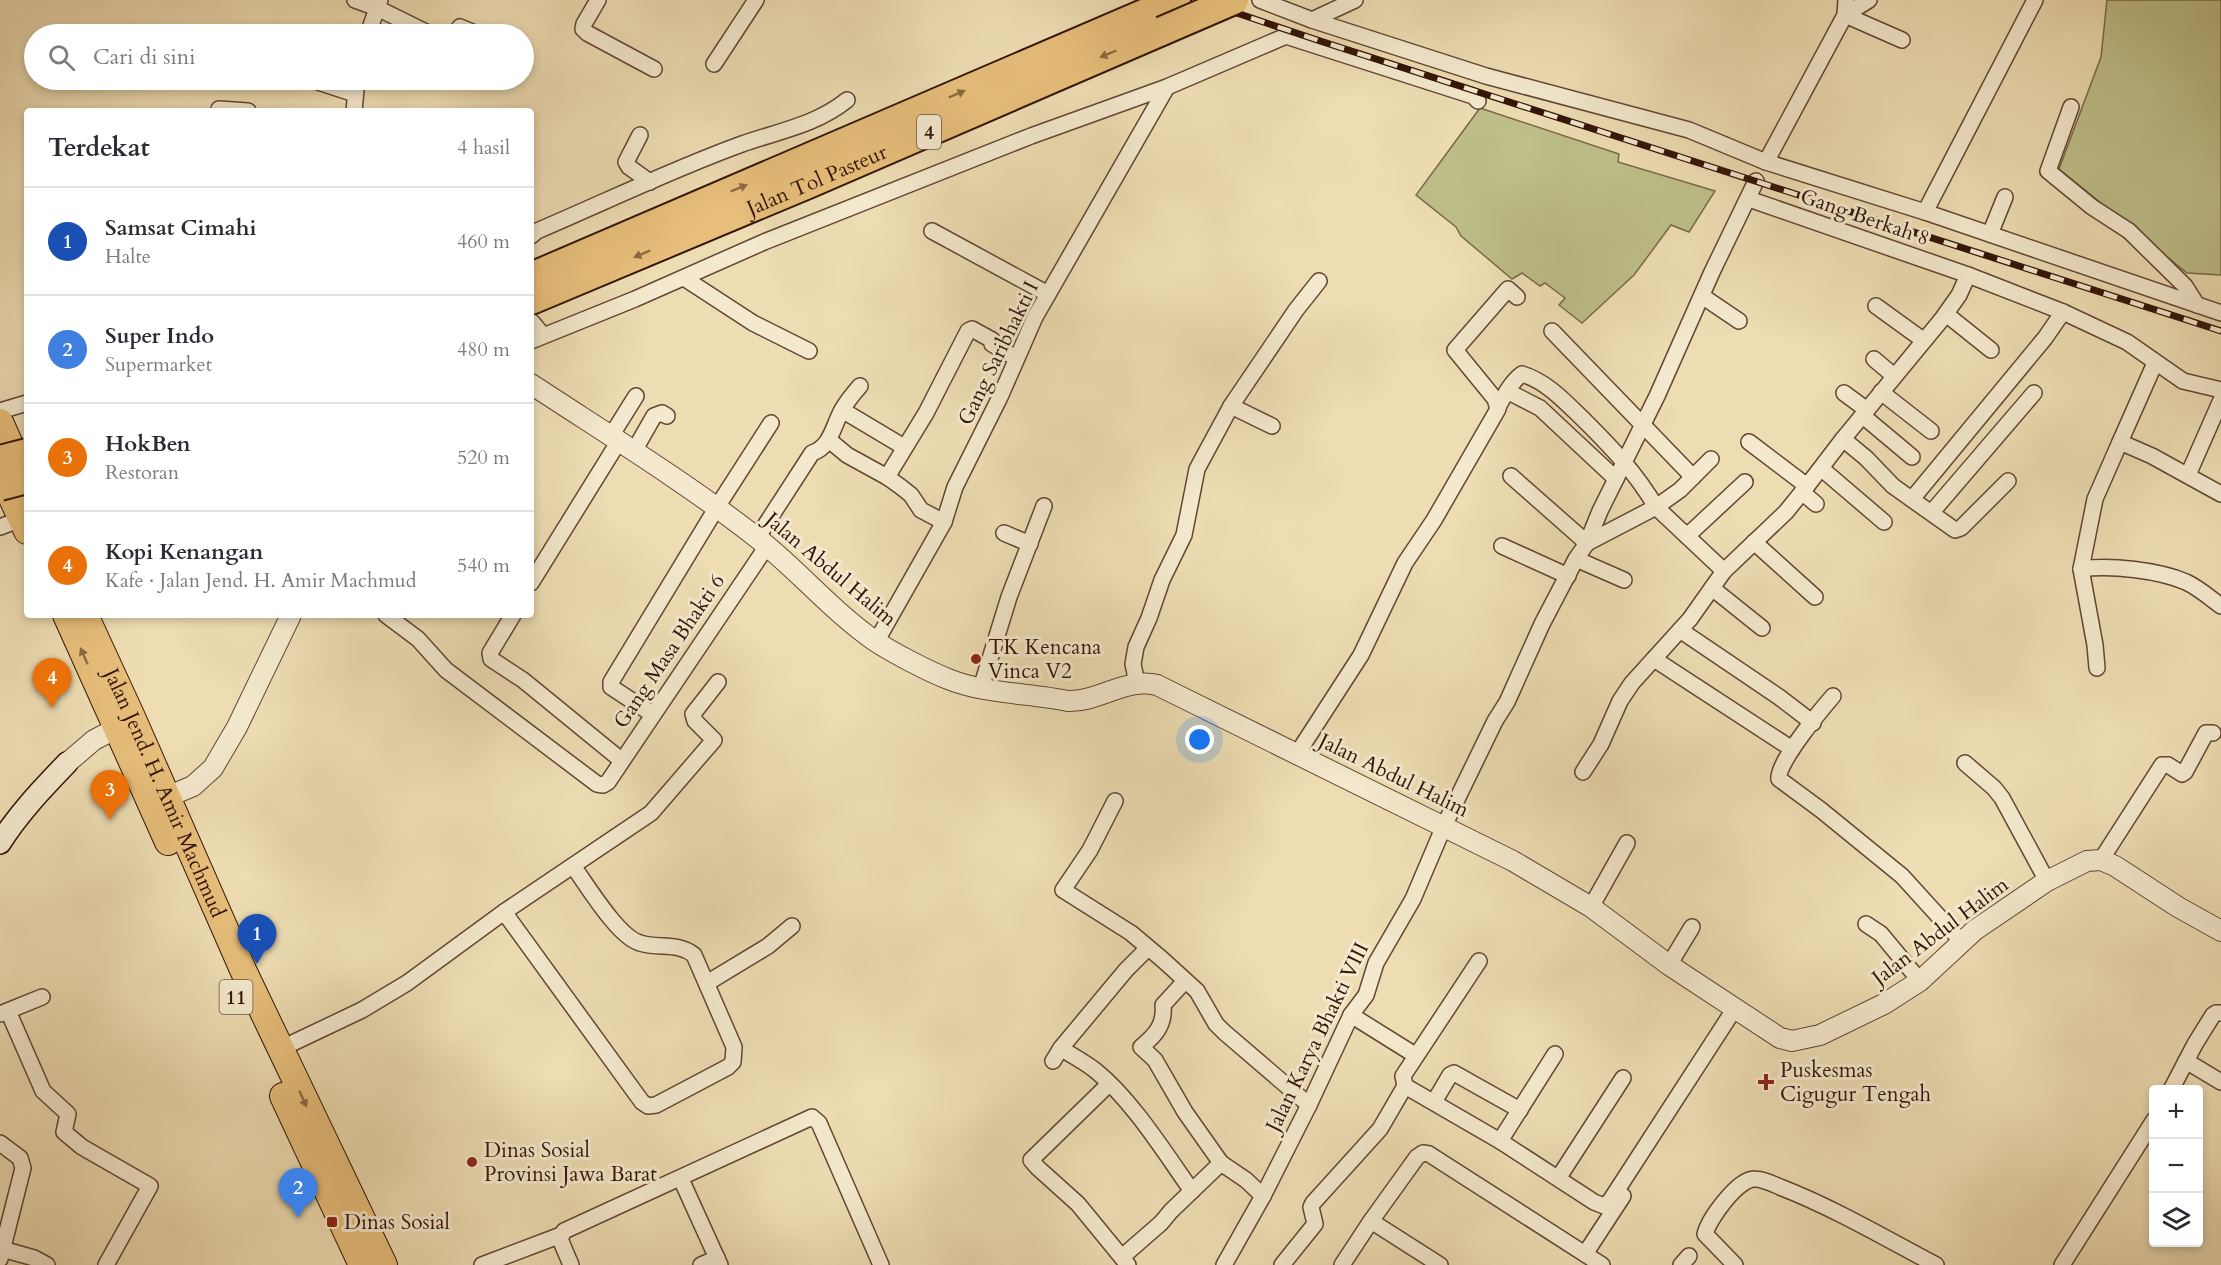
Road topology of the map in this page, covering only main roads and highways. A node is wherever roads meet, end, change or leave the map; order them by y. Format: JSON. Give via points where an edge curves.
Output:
{"nodes":[{"id":1,"x":1234,"y":0,"type":"edge"},
{"id":2,"x":1163,"y":14,"type":"edge"},
{"id":3,"x":691,"y":221,"type":"junction"},
{"id":4,"x":534,"y":277,"type":"edge"},
{"id":5,"x":534,"y":310,"type":"edge"},
{"id":6,"x":0,"y":422,"type":"edge"},
{"id":7,"x":24,"y":454,"type":"edge"},
{"id":8,"x":0,"y":460,"type":"edge"},
{"id":9,"x":0,"y":471,"type":"edge"},
{"id":10,"x":24,"y":474,"type":"edge"},
{"id":11,"x":24,"y":482,"type":"edge"},
{"id":12,"x":0,"y":486,"type":"edge"},
{"id":13,"x":16,"y":526,"type":"edge"},
{"id":14,"x":67,"y":618,"type":"edge"},
{"id":15,"x":86,"y":618,"type":"edge"},
{"id":16,"x":67,"y":763,"type":"road end"},
{"id":17,"x":0,"y":843,"type":"edge"},
{"id":18,"x":362,"y":1265,"type":"edge"},
{"id":19,"x":384,"y":1265,"type":"edge"}],
"edges":[{"from":1,"to":2,"type":"highway","name":"Jalan Tol Pasteur","number":"4","bridge":true},
{"from":2,"to":3,"type":"highway","name":"Jalan Tol Pasteur","number":"4"},
{"from":3,"to":4,"type":"highway","name":"Jalan Tol Pasteur","number":"4"},
{"from":3,"to":5,"type":"highway","name":"Jalan Tol Pasteur","number":"4","one_way":true},
{"from":6,"to":10,"type":"highway"},
{"from":7,"to":8,"type":"highway","bridge":true},
{"from":9,"to":13,"type":"highway"},
{"from":11,"to":12,"type":"highway","bridge":true},
{"from":18,"to":14,"type":"highway","name":"Jalan Jend. H. Amir Machmud","number":"11","one_way":true,"via":[[236,997]]},
{"from":15,"to":19,"type":"highway","name":"Jalan Jend. H. Amir Machmud","number":"11","one_way":true,"via":[[280,1049]]},
{"from":16,"to":17,"type":"main road","via":[[37,794]]}]}
